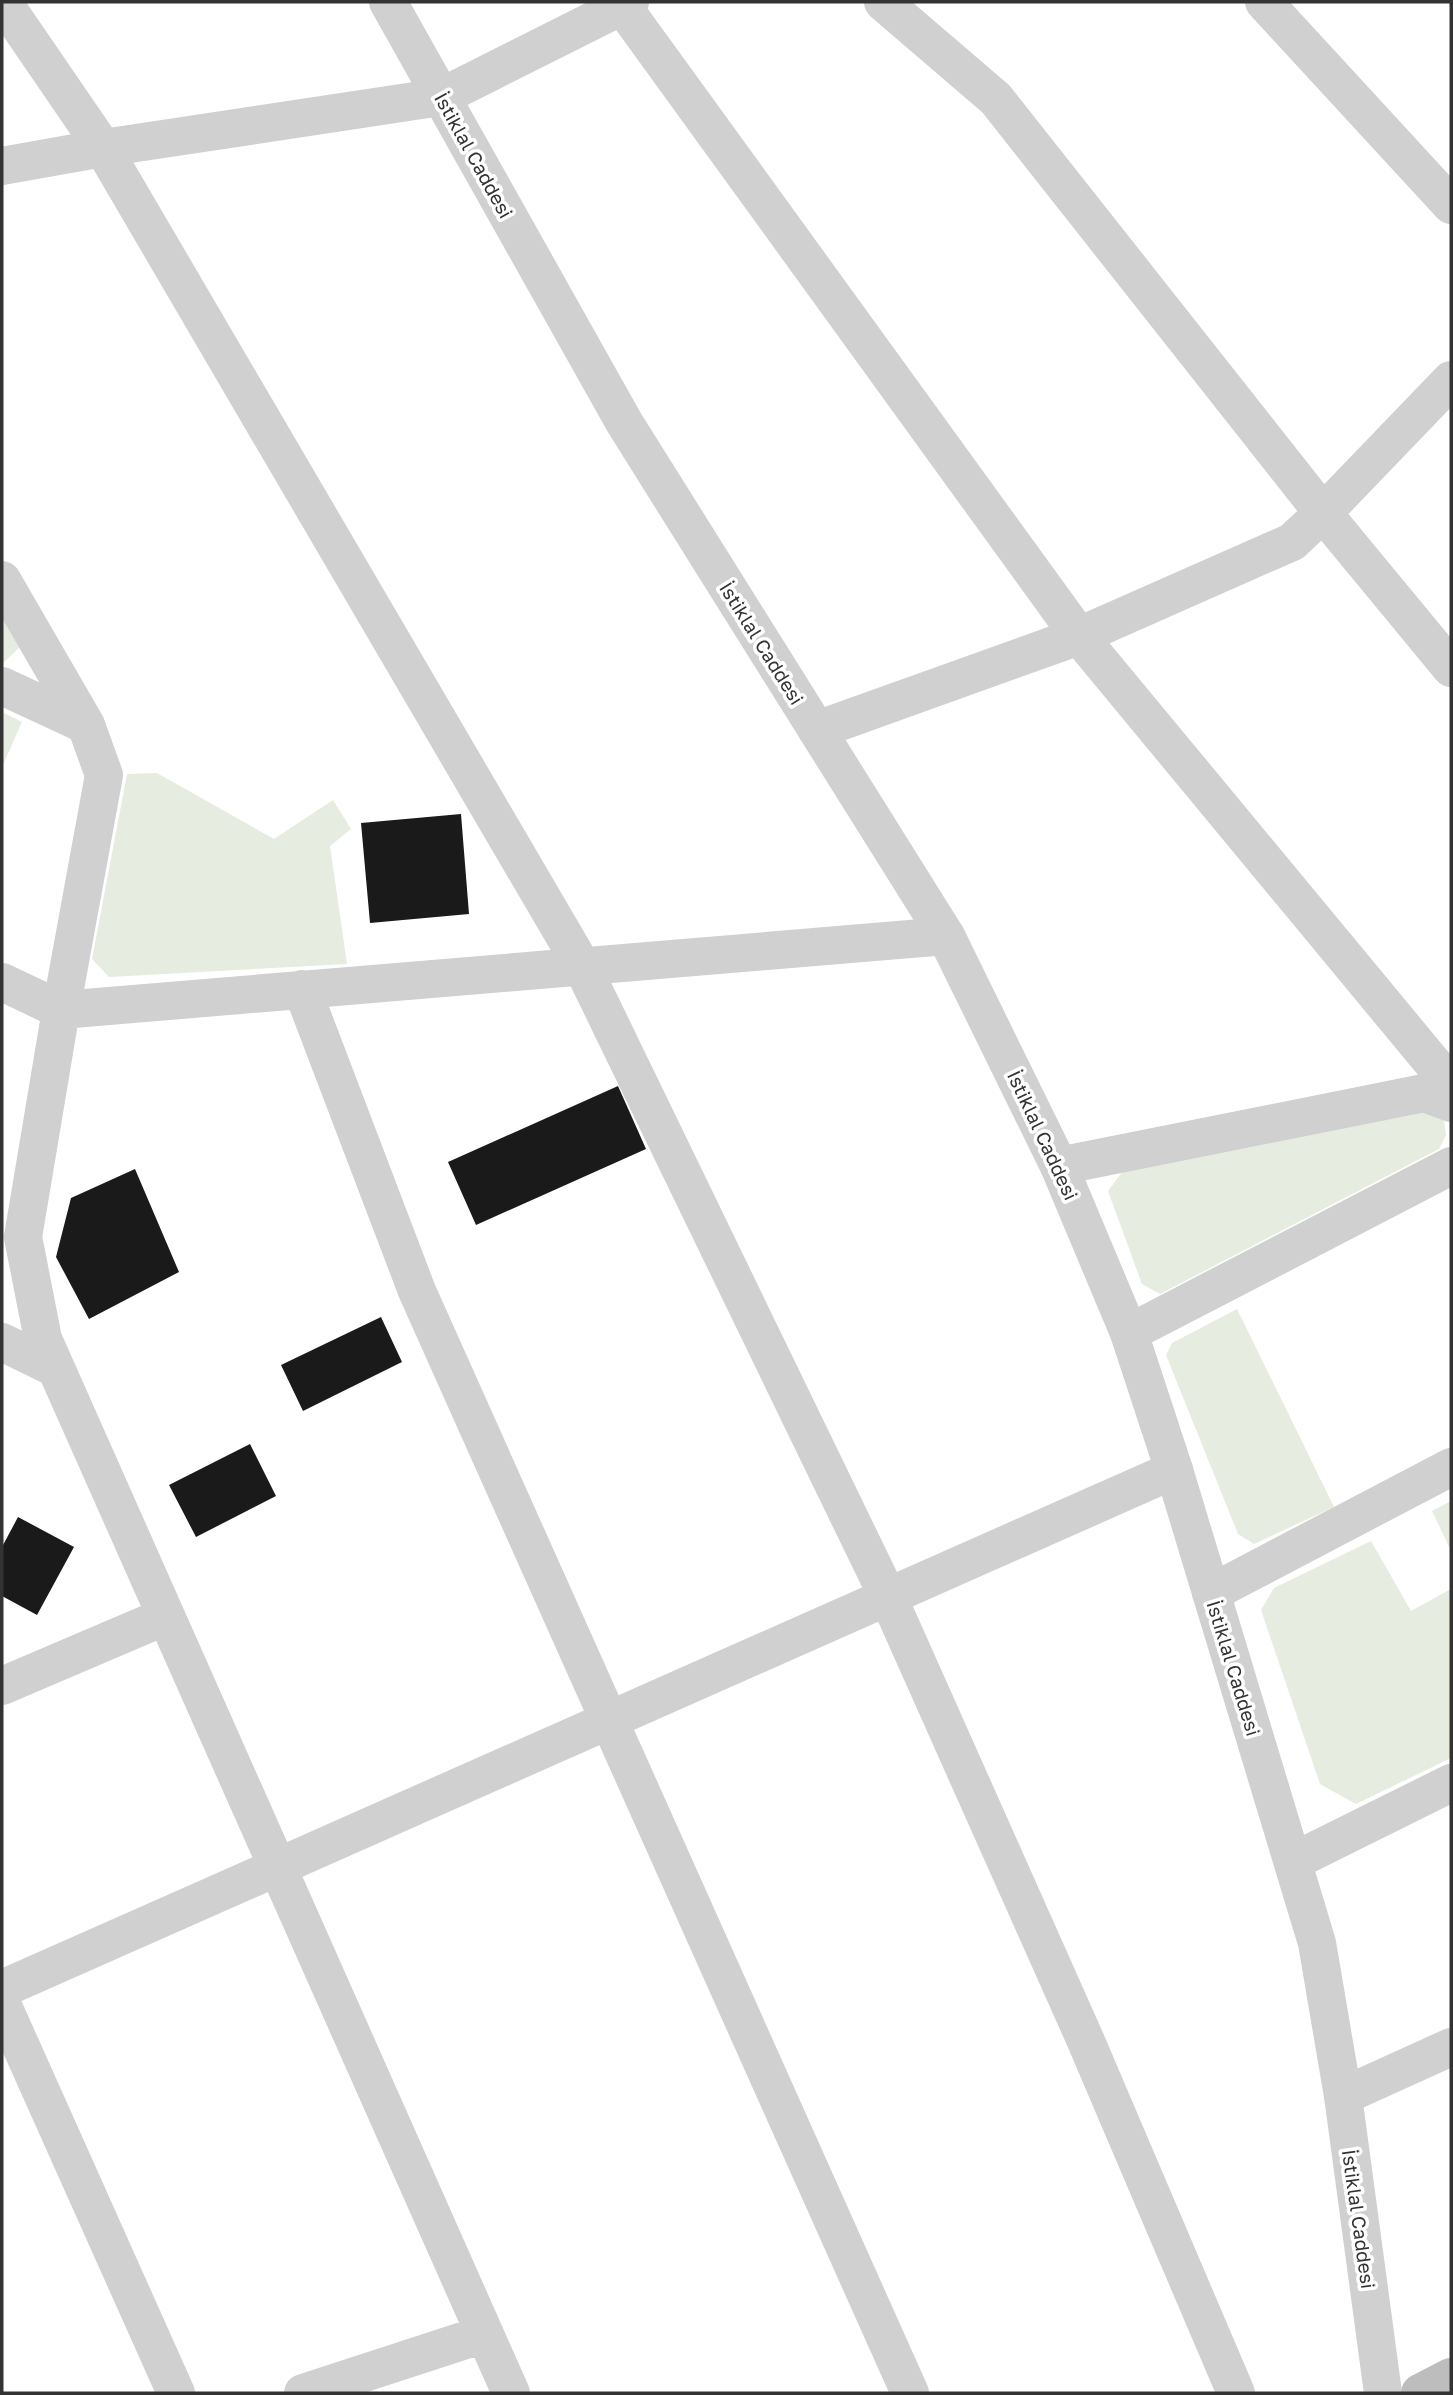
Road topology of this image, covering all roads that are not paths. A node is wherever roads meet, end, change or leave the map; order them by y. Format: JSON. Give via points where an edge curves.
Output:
{"nodes":[{"id":1,"x":3,"y":2,"type":"edge"},
{"id":2,"x":388,"y":2,"type":"edge"},
{"id":3,"x":883,"y":2,"type":"edge"},
{"id":4,"x":1264,"y":2,"type":"edge"},
{"id":5,"x":627,"y":4,"type":"edge"},
{"id":6,"x":442,"y":97,"type":"junction"},
{"id":7,"x":103,"y":148,"type":"junction"},
{"id":8,"x":2,"y":166,"type":"edge"},
{"id":9,"x":1451,"y":205,"type":"edge"},
{"id":10,"x":1451,"y":380,"type":"edge"},
{"id":11,"x":1323,"y":513,"type":"junction"},
{"id":12,"x":2,"y":580,"type":"edge"},
{"id":13,"x":1079,"y":636,"type":"junction"},
{"id":14,"x":1451,"y":668,"type":"edge"},
{"id":15,"x":2,"y":686,"type":"edge"},
{"id":16,"x":86,"y":725,"type":"junction"},
{"id":17,"x":817,"y":730,"type":"junction"},
{"id":18,"x":946,"y":936,"type":"junction"},
{"id":19,"x":582,"y":966,"type":"junction"},
{"id":20,"x":2,"y":982,"type":"edge"},
{"id":21,"x":302,"y":989,"type":"junction"},
{"id":22,"x":61,"y":1010,"type":"junction"},
{"id":23,"x":1451,"y":1085,"type":"edge"},
{"id":24,"x":1451,"y":1103,"type":"edge"},
{"id":25,"x":1059,"y":1166,"type":"junction"},
{"id":26,"x":1451,"y":1166,"type":"edge"},
{"id":27,"x":1129,"y":1333,"type":"junction"},
{"id":28,"x":2,"y":1342,"type":"edge"},
{"id":29,"x":55,"y":1368,"type":"junction"},
{"id":30,"x":1451,"y":1467,"type":"edge"},
{"id":31,"x":1174,"y":1470,"type":"junction"},
{"id":32,"x":1211,"y":1593,"type":"junction"},
{"id":33,"x":888,"y":1597,"type":"junction"},
{"id":34,"x":166,"y":1616,"type":"junction"},
{"id":35,"x":2,"y":1686,"type":"edge"},
{"id":36,"x":610,"y":1720,"type":"junction"},
{"id":37,"x":1451,"y":1783,"type":"edge"},
{"id":38,"x":1294,"y":1861,"type":"junction"},
{"id":39,"x":277,"y":1867,"type":"junction"},
{"id":40,"x":2,"y":1989,"type":"edge"},
{"id":41,"x":2,"y":2004,"type":"edge"},
{"id":42,"x":1451,"y":2047,"type":"edge"},
{"id":43,"x":1343,"y":2096,"type":"junction"},
{"id":44,"x":484,"y":2334,"type":"junction"},
{"id":45,"x":1451,"y":2377,"type":"edge"},
{"id":46,"x":177,"y":2393,"type":"edge"},
{"id":47,"x":303,"y":2393,"type":"edge"},
{"id":48,"x":511,"y":2393,"type":"edge"},
{"id":49,"x":909,"y":2393,"type":"edge"},
{"id":50,"x":1236,"y":2393,"type":"edge"},
{"id":51,"x":1382,"y":2393,"type":"edge"},
{"id":52,"x":1420,"y":2393,"type":"edge"}],
"edges":[{"from":1,"to":7,"type":"street"},
{"from":2,"to":6,"type":"street","name":"İstiklal Caddesi"},
{"from":3,"to":11,"type":"street","via":[[996,99]]},
{"from":4,"to":9,"type":"street"},
{"from":5,"to":6,"type":"street"},
{"from":5,"to":13,"type":"street"},
{"from":6,"to":7,"type":"street"},
{"from":6,"to":17,"type":"street","name":"İstiklal Caddesi","via":[[624,422]]},
{"from":7,"to":8,"type":"street"},
{"from":7,"to":19,"type":"street"},
{"from":10,"to":11,"type":"street"},
{"from":11,"to":13,"type":"street","via":[[1292,542]]},
{"from":11,"to":14,"type":"street"},
{"from":12,"to":16,"type":"street"},
{"from":13,"to":17,"type":"street"},
{"from":13,"to":23,"type":"street"},
{"from":15,"to":16,"type":"street"},
{"from":16,"to":22,"type":"street","via":[[104,775]]},
{"from":17,"to":18,"type":"street","name":"İstiklal Caddesi"},
{"from":18,"to":19,"type":"street"},
{"from":18,"to":25,"type":"street","name":"İstiklal Caddesi"},
{"from":19,"to":21,"type":"street"},
{"from":19,"to":33,"type":"street"},
{"from":20,"to":22,"type":"street"},
{"from":21,"to":22,"type":"street"},
{"from":21,"to":36,"type":"street","via":[[417,1291]]},
{"from":22,"to":29,"type":"street","via":[[23,1237],[43,1339]]},
{"from":24,"to":25,"type":"street","via":[[1424,1093]]},
{"from":25,"to":27,"type":"street","name":"İstiklal Caddesi"},
{"from":26,"to":27,"type":"street"},
{"from":27,"to":31,"type":"street","name":"İstiklal Caddesi"},
{"from":28,"to":29,"type":"street"},
{"from":29,"to":34,"type":"street"},
{"from":30,"to":32,"type":"street"},
{"from":31,"to":32,"type":"street","name":"İstiklal Caddesi"},
{"from":31,"to":33,"type":"street"},
{"from":32,"to":38,"type":"street","name":"İstiklal Caddesi"},
{"from":33,"to":36,"type":"street"},
{"from":33,"to":50,"type":"street","via":[[1086,2039]]},
{"from":34,"to":35,"type":"street"},
{"from":34,"to":39,"type":"street"},
{"from":36,"to":39,"type":"street"},
{"from":36,"to":49,"type":"street"},
{"from":37,"to":38,"type":"street"},
{"from":38,"to":43,"type":"street","name":"İstiklal Caddesi","via":[[1317,1943]]},
{"from":39,"to":40,"type":"street"},
{"from":39,"to":44,"type":"street"},
{"from":41,"to":46,"type":"street"},
{"from":42,"to":43,"type":"street"},
{"from":43,"to":51,"type":"street","name":"İstiklal Caddesi"},
{"from":44,"to":47,"type":"street"},
{"from":44,"to":48,"type":"street"},
{"from":45,"to":52,"type":"main road"}]}
